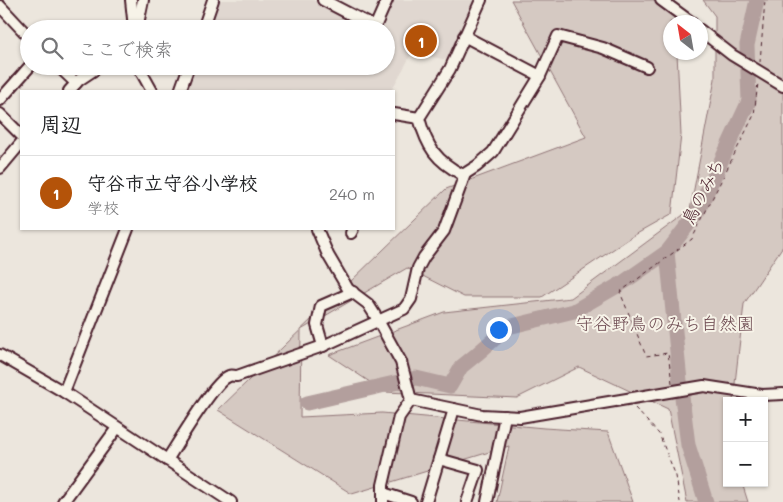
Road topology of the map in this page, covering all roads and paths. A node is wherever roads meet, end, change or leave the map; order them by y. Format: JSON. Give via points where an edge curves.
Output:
{"nodes":[{"id":1,"x":131,"y":0,"type":"edge"},
{"id":2,"x":143,"y":0,"type":"edge"},
{"id":3,"x":213,"y":0,"type":"edge"},
{"id":4,"x":323,"y":0,"type":"edge"},
{"id":5,"x":386,"y":0,"type":"edge"},
{"id":6,"x":481,"y":0,"type":"edge"},
{"id":7,"x":662,"y":0,"type":"edge"},
{"id":8,"x":765,"y":0,"type":"edge"},
{"id":9,"x":0,"y":6,"type":"edge"},
{"id":10,"x":682,"y":15,"type":"edge"},
{"id":11,"x":134,"y":20,"type":"edge"},
{"id":12,"x":137,"y":20,"type":"edge"},
{"id":13,"x":205,"y":20,"type":"edge"},
{"id":14,"x":362,"y":20,"type":"edge"},
{"id":15,"x":378,"y":20,"type":"edge"},
{"id":16,"x":20,"y":27,"type":"edge"},
{"id":17,"x":464,"y":36,"type":"junction"},
{"id":18,"x":708,"y":36,"type":"edge"},
{"id":19,"x":760,"y":64,"type":"dead end"},
{"id":20,"x":647,"y":68,"type":"dead end"},
{"id":21,"x":22,"y":75,"type":"edge"},
{"id":22,"x":68,"y":75,"type":"edge"},
{"id":23,"x":86,"y":75,"type":"edge"},
{"id":24,"x":143,"y":75,"type":"edge"},
{"id":25,"x":186,"y":75,"type":"edge"},
{"id":26,"x":540,"y":76,"type":"junction"},
{"id":27,"x":758,"y":81,"type":"dead end"},
{"id":28,"x":76,"y":83,"type":"junction"},
{"id":29,"x":783,"y":86,"type":"edge"},
{"id":30,"x":70,"y":90,"type":"edge"},
{"id":31,"x":151,"y":90,"type":"edge"},
{"id":32,"x":180,"y":90,"type":"edge"},
{"id":33,"x":0,"y":100,"type":"edge"},
{"id":34,"x":0,"y":114,"type":"edge"},
{"id":35,"x":395,"y":114,"type":"edge"},
{"id":36,"x":419,"y":118,"type":"junction"},
{"id":37,"x":20,"y":134,"type":"edge"},
{"id":38,"x":20,"y":144,"type":"edge"},
{"id":39,"x":0,"y":168,"type":"edge"},
{"id":40,"x":465,"y":174,"type":"junction"},
{"id":41,"x":128,"y":230,"type":"edge"},
{"id":42,"x":318,"y":230,"type":"edge"},
{"id":43,"x":353,"y":292,"type":"junction"},
{"id":44,"x":378,"y":320,"type":"junction"},
{"id":45,"x":323,"y":346,"type":"junction"},
{"id":46,"x":0,"y":355,"type":"edge"},
{"id":47,"x":672,"y":391,"type":"junction"},
{"id":48,"x":64,"y":392,"type":"junction"},
{"id":49,"x":783,"y":394,"type":"edge"},
{"id":50,"x":627,"y":398,"type":"junction"},
{"id":51,"x":411,"y":400,"type":"junction"},
{"id":52,"x":454,"y":409,"type":"junction"},
{"id":53,"x":505,"y":416,"type":"junction"},
{"id":54,"x":117,"y":428,"type":"junction"},
{"id":55,"x":439,"y":459,"type":"junction"},
{"id":56,"x":166,"y":460,"type":"junction"},
{"id":57,"x":382,"y":497,"type":"edge"},
{"id":58,"x":63,"y":502,"type":"edge"},
{"id":59,"x":231,"y":502,"type":"edge"},
{"id":60,"x":410,"y":502,"type":"edge"},
{"id":61,"x":426,"y":502,"type":"edge"},
{"id":62,"x":467,"y":502,"type":"edge"},
{"id":63,"x":487,"y":502,"type":"edge"},
{"id":64,"x":680,"y":502,"type":"edge"}],
"edges":[{"from":1,"to":11,"type":"street"},
{"from":2,"to":12,"type":"street"},
{"from":3,"to":13,"type":"street"},
{"from":4,"to":14,"type":"street"},
{"from":5,"to":15,"type":"street"},
{"from":6,"to":17,"type":"street"},
{"from":7,"to":10,"type":"street"},
{"from":8,"to":19,"type":"path"},
{"from":9,"to":16,"type":"street"},
{"from":17,"to":26,"type":"street"},
{"from":17,"to":36,"type":"street","via":[[450,69]]},
{"from":18,"to":29,"type":"street"},
{"from":20,"to":26,"type":"street","via":[[603,48],[558,36]]},
{"from":21,"to":33,"type":"street"},
{"from":22,"to":28,"type":"street"},
{"from":23,"to":28,"type":"street"},
{"from":24,"to":31,"type":"street"},
{"from":25,"to":32,"type":"street"},
{"from":26,"to":40,"type":"street","via":[[493,152]]},
{"from":27,"to":47,"type":"path","name":"鳥のみち","via":[[754,115],[692,238],[620,292],[646,356],[668,353]]},
{"from":28,"to":30,"type":"street"},
{"from":34,"to":37,"type":"street"},
{"from":35,"to":36,"type":"street"},
{"from":36,"to":40,"type":"street","via":[[424,137],[434,154],[455,171]]},
{"from":38,"to":39,"type":"street"},
{"from":40,"to":44,"type":"street","via":[[444,231],[418,268],[410,299],[404,309]]},
{"from":41,"to":48,"type":"street"},
{"from":42,"to":43,"type":"street","via":[[328,256]]},
{"from":43,"to":44,"type":"street","via":[[368,304]]},
{"from":43,"to":45,"type":"street","via":[[321,306],[317,325]]},
{"from":44,"to":45,"type":"street"},
{"from":44,"to":51,"type":"street","via":[[401,362]]},
{"from":45,"to":56,"type":"street","via":[[229,376],[208,396]]},
{"from":46,"to":48,"type":"street"},
{"from":47,"to":49,"type":"street","via":[[704,386],[762,395]]},
{"from":47,"to":50,"type":"street"},
{"from":48,"to":54,"type":"street"},
{"from":50,"to":53,"type":"street","via":[[520,417]]},
{"from":50,"to":64,"type":"path","via":[[659,434],[676,476]]},
{"from":51,"to":52,"type":"street"},
{"from":51,"to":57,"type":"street","via":[[399,417]]},
{"from":52,"to":53,"type":"street"},
{"from":52,"to":55,"type":"street"},
{"from":53,"to":63,"type":"street"},
{"from":54,"to":56,"type":"street"},
{"from":54,"to":58,"type":"street"},
{"from":55,"to":61,"type":"street"},
{"from":55,"to":62,"type":"street","via":[[478,470]]},
{"from":56,"to":59,"type":"street"},
{"from":57,"to":60,"type":"street"}]}
